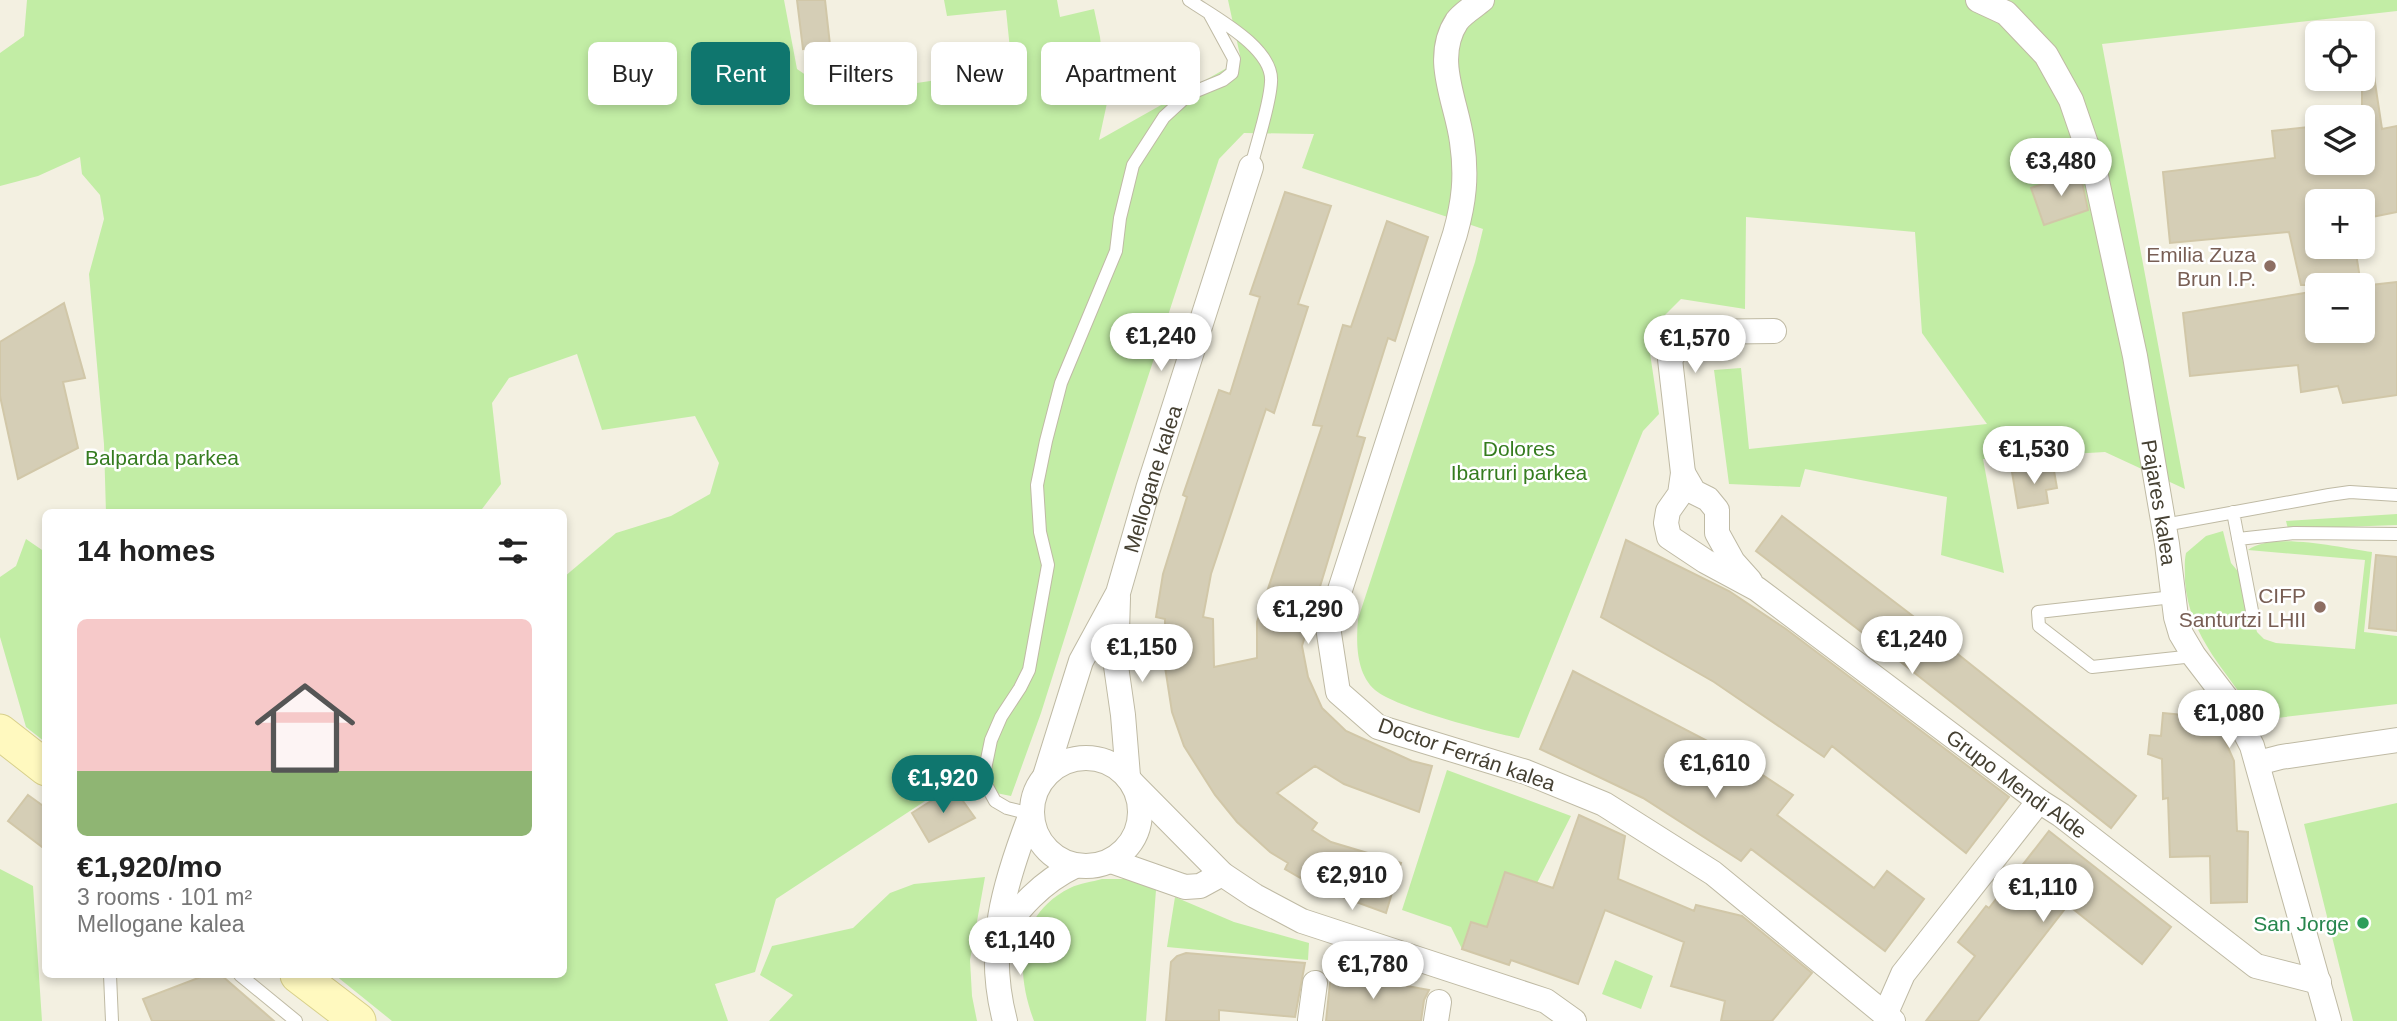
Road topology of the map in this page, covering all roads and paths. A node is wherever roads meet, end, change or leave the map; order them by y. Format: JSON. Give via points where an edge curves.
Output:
{"nodes":[{"id":1,"x":1189,"y":0,"type":"edge"},
{"id":2,"x":1482,"y":0,"type":"edge"},
{"id":3,"x":1979,"y":0,"type":"edge"},
{"id":4,"x":1209,"y":13,"type":"junction"},
{"id":5,"x":1251,"y":167,"type":"joint"},
{"id":6,"x":1774,"y":331,"type":"dead end"},
{"id":7,"x":1683,"y":473,"type":"junction"},
{"id":8,"x":2397,"y":495,"type":"edge"},
{"id":9,"x":2233,"y":512,"type":"junction"},
{"id":10,"x":2164,"y":525,"type":"junction"},
{"id":11,"x":2397,"y":534,"type":"edge"},
{"id":12,"x":2238,"y":539,"type":"junction"},
{"id":13,"x":1757,"y":589,"type":"junction"},
{"id":14,"x":1118,"y":593,"type":"junction"},
{"id":15,"x":2173,"y":597,"type":"junction"},
{"id":16,"x":2253,"y":615,"type":"dead end"},
{"id":17,"x":2194,"y":656,"type":"junction"},
{"id":18,"x":0,"y":732,"type":"edge"},
{"id":19,"x":2397,"y":740,"type":"edge"},
{"id":20,"x":2258,"y":763,"type":"junction"},
{"id":21,"x":42,"y":765,"type":"edge"},
{"id":22,"x":1045,"y":776,"type":"junction"},
{"id":23,"x":1130,"y":780,"type":"junction"},
{"id":24,"x":2039,"y":801,"type":"junction"},
{"id":25,"x":1031,"y":814,"type":"junction"},
{"id":26,"x":1111,"y":861,"type":"junction"},
{"id":27,"x":1075,"y":866,"type":"junction"},
{"id":28,"x":1222,"y":874,"type":"junction"},
{"id":29,"x":996,"y":938,"type":"junction"},
{"id":30,"x":110,"y":978,"type":"edge"},
{"id":31,"x":244,"y":978,"type":"edge"},
{"id":32,"x":295,"y":978,"type":"edge"},
{"id":33,"x":302,"y":978,"type":"edge"},
{"id":34,"x":2319,"y":982,"type":"junction"},
{"id":35,"x":1889,"y":1018,"type":"edge"},
{"id":36,"x":112,"y":1021,"type":"edge"},
{"id":37,"x":296,"y":1021,"type":"edge"},
{"id":38,"x":338,"y":1021,"type":"edge"},
{"id":39,"x":358,"y":1021,"type":"edge"},
{"id":40,"x":1005,"y":1021,"type":"edge"},
{"id":41,"x":1574,"y":1021,"type":"edge"},
{"id":42,"x":2329,"y":1021,"type":"edge"}],
"edges":[{"from":1,"to":4,"type":"lane"},
{"from":2,"to":35,"type":"street","name":"Doctor Ferrán kalea","via":[[1458,20],[1445,50],[1462,143],[1465,199],[1328,627],[1338,692],[1378,727],[1526,772],[1604,804],[1713,873]]},
{"from":3,"to":10,"type":"street","name":"Pajares kalea","via":[[2006,13],[2046,55],[2071,100],[2094,166],[2136,356]]},
{"from":4,"to":5,"type":"lane","via":[[1248,40],[1266,60],[1272,80]]},
{"from":4,"to":25,"type":"lane","via":[[1234,59],[1232,73],[1189,94],[1164,117],[1133,165],[1116,251],[1065,373],[1046,440],[1037,485],[1048,565],[1029,670],[991,740],[984,779],[995,802]]},
{"from":5,"to":14,"type":"street","name":"Mellogane kalea"},
{"from":6,"to":7,"type":"street","name":"Grupo Mendi Alde","via":[[1690,332],[1670,359]]},
{"from":7,"to":13,"type":"street","name":"Grupo Mendi Alde","via":[[1694,492],[1717,510],[1717,533],[1733,562]]},
{"from":7,"to":13,"type":"street","name":"Grupo Mendi Alde","via":[[1680,494],[1668,511],[1669,537]]},
{"from":8,"to":9,"type":"lane","via":[[2339,493]]},
{"from":9,"to":10,"type":"lane"},
{"from":9,"to":12,"type":"lane"},
{"from":10,"to":15,"type":"street","name":"Pajares kalea"},
{"from":11,"to":12,"type":"lane","via":[[2309,533]]},
{"from":12,"to":16,"type":"lane"},
{"from":13,"to":24,"type":"street","name":"Grupo Mendi Alde"},
{"from":14,"to":22,"type":"street","name":"Mellogane kalea","via":[[1081,660]]},
{"from":14,"to":23,"type":"street","name":"Mellogane kalea","via":[[1116,666]]},
{"from":15,"to":17,"type":"street","name":"Pajares kalea","via":[[2181,634]]},
{"from":15,"to":17,"type":"lane","via":[[2038,612],[2039,626],[2092,667]]},
{"from":17,"to":20,"type":"street","name":"Pajares kalea","via":[[2244,726]]},
{"from":18,"to":21,"type":"street"},
{"from":19,"to":20,"type":"street"},
{"from":20,"to":34,"type":"street","name":"Pajares kalea"},
{"from":22,"to":23,"type":"street","via":[[1066,762],[1090,758],[1107,762]]},
{"from":22,"to":25,"type":"street","via":[[1034,795]]},
{"from":23,"to":26,"type":"street","via":[[1141,818],[1125,851]]},
{"from":23,"to":28,"type":"street"},
{"from":24,"to":34,"type":"street","name":"Grupo Mendi Alde","via":[[2256,966]]},
{"from":24,"to":35,"type":"street","via":[[1903,974]]},
{"from":25,"to":27,"type":"street","via":[[1044,848]]},
{"from":25,"to":29,"type":"street","via":[[1008,877]]},
{"from":26,"to":27,"type":"street"},
{"from":26,"to":28,"type":"street","via":[[1185,887],[1200,886]]},
{"from":27,"to":29,"type":"street","via":[[1042,885]]},
{"from":28,"to":41,"type":"street","via":[[1302,921],[1546,1001]]},
{"from":29,"to":40,"type":"street","via":[[996,972]]},
{"from":30,"to":36,"type":"lane"},
{"from":31,"to":37,"type":"lane"},
{"from":32,"to":38,"type":"street"},
{"from":33,"to":39,"type":"street"},
{"from":34,"to":42,"type":"street","name":"Pajares kalea"}]}
